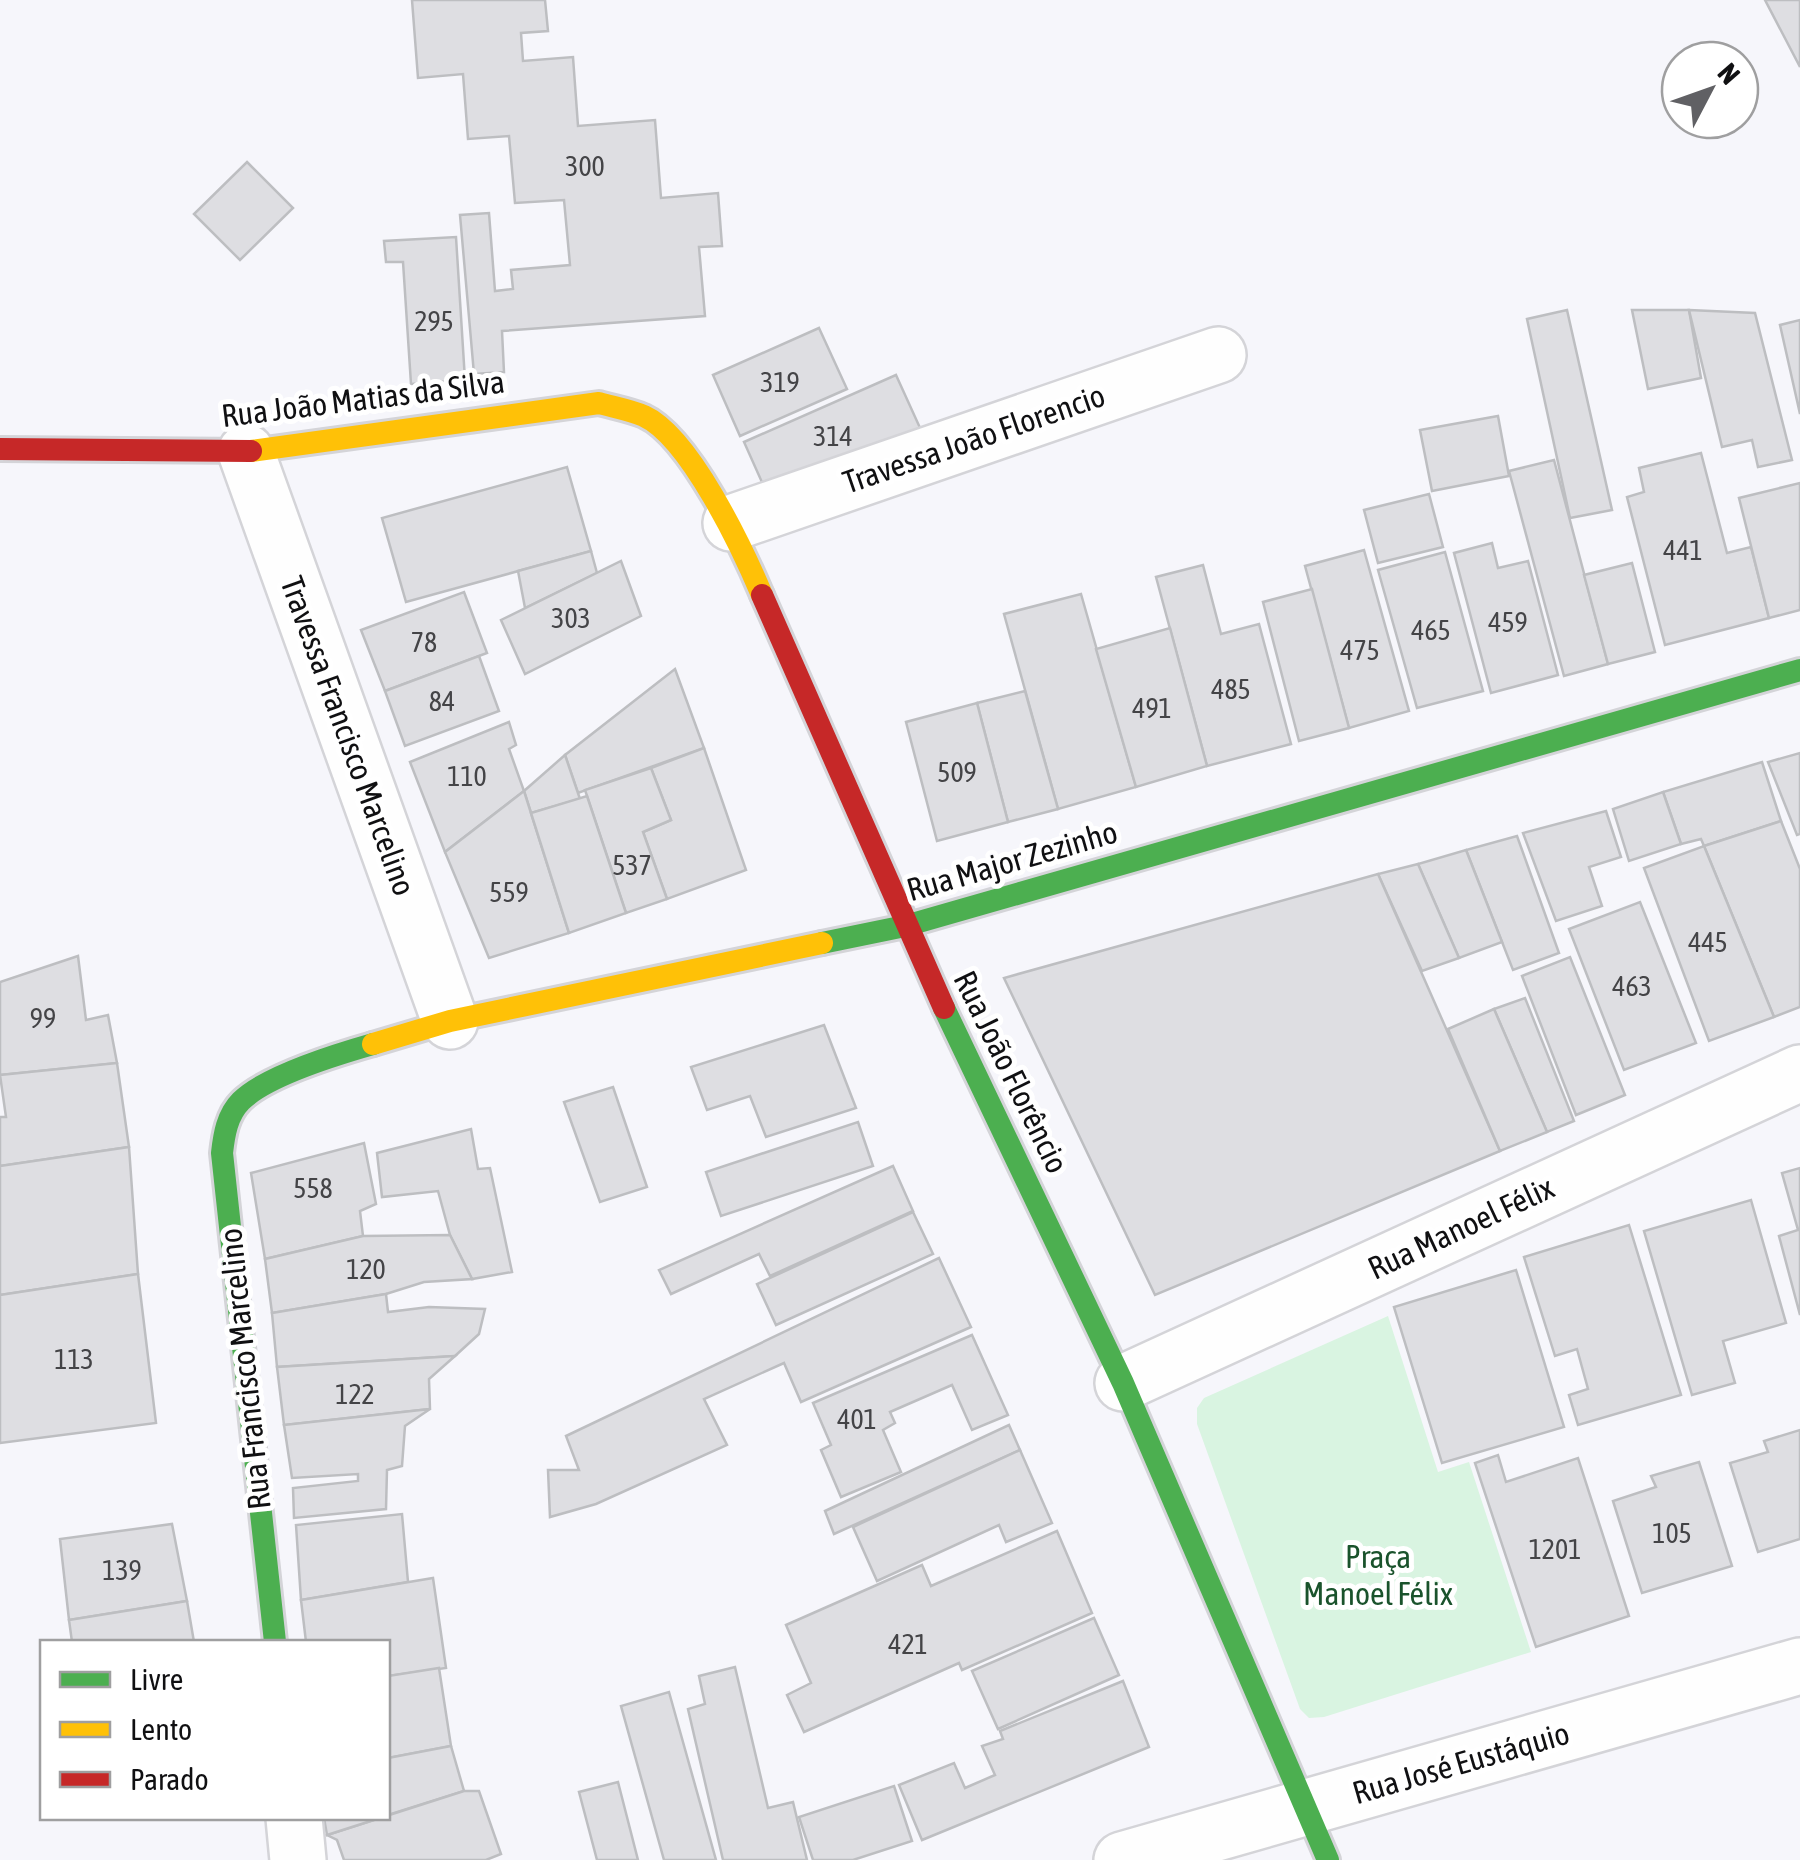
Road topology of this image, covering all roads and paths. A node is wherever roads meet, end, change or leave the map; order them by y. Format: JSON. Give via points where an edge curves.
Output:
{"nodes":[{"id":1,"x":1218,"y":355,"type":"dead end"},
{"id":2,"x":553,"y":407,"type":"joint"},
{"id":3,"x":0,"y":449,"type":"edge"},
{"id":4,"x":246,"y":452,"type":"junction"},
{"id":5,"x":731,"y":523,"type":"junction"},
{"id":6,"x":1800,"y":670,"type":"edge"},
{"id":7,"x":904,"y":926,"type":"junction"},
{"id":8,"x":450,"y":1021,"type":"junction"},
{"id":9,"x":1800,"y":1073,"type":"edge"},
{"id":10,"x":241,"y":1101,"type":"joint"},
{"id":11,"x":1123,"y":1382,"type":"junction"},
{"id":12,"x":275,"y":1640,"type":"edge"},
{"id":13,"x":1800,"y":1666,"type":"edge"},
{"id":14,"x":1305,"y":1808,"type":"junction"},
{"id":15,"x":294,"y":1820,"type":"edge"},
{"id":16,"x":298,"y":1860,"type":"edge"},
{"id":17,"x":1122,"y":1860,"type":"edge"},
{"id":18,"x":1328,"y":1860,"type":"edge"}],
"edges":[{"from":1,"to":5,"type":"street","name":"Travessa João Florencio"},
{"from":2,"to":4,"type":"street","name":"Rua João Matias da Silva"},
{"from":2,"to":5,"type":"street","name":"Rua João Florêncio","via":[[600,404],[647,418]]},
{"from":3,"to":4,"type":"street","name":"Rua João Matias da Silva"},
{"from":4,"to":8,"type":"street","name":"Travessa Francisco Marcelino"},
{"from":5,"to":7,"type":"street","name":"Rua João Florêncio"},
{"from":6,"to":7,"type":"street","name":"Rua Major Zezinho"},
{"from":7,"to":8,"type":"street","name":"Rua Major Zezinho"},
{"from":7,"to":11,"type":"street","name":"Rua João Florêncio"},
{"from":8,"to":10,"type":"street","name":"Rua Major Zezinho","via":[[318,1060]]},
{"from":9,"to":11,"type":"street","name":"Rua Manoel Félix"},
{"from":10,"to":12,"type":"street","name":"Rua Francisco Marcelino","via":[[224,1130],[222,1153]]},
{"from":11,"to":14,"type":"street","name":"Rua João Florêncio"},
{"from":13,"to":14,"type":"street","name":"Rua José Eustáquio"},
{"from":14,"to":17,"type":"street","name":"Rua José Eustáquio"},
{"from":14,"to":18,"type":"street","name":"Rua João Florêncio"},
{"from":15,"to":16,"type":"street"}]}
